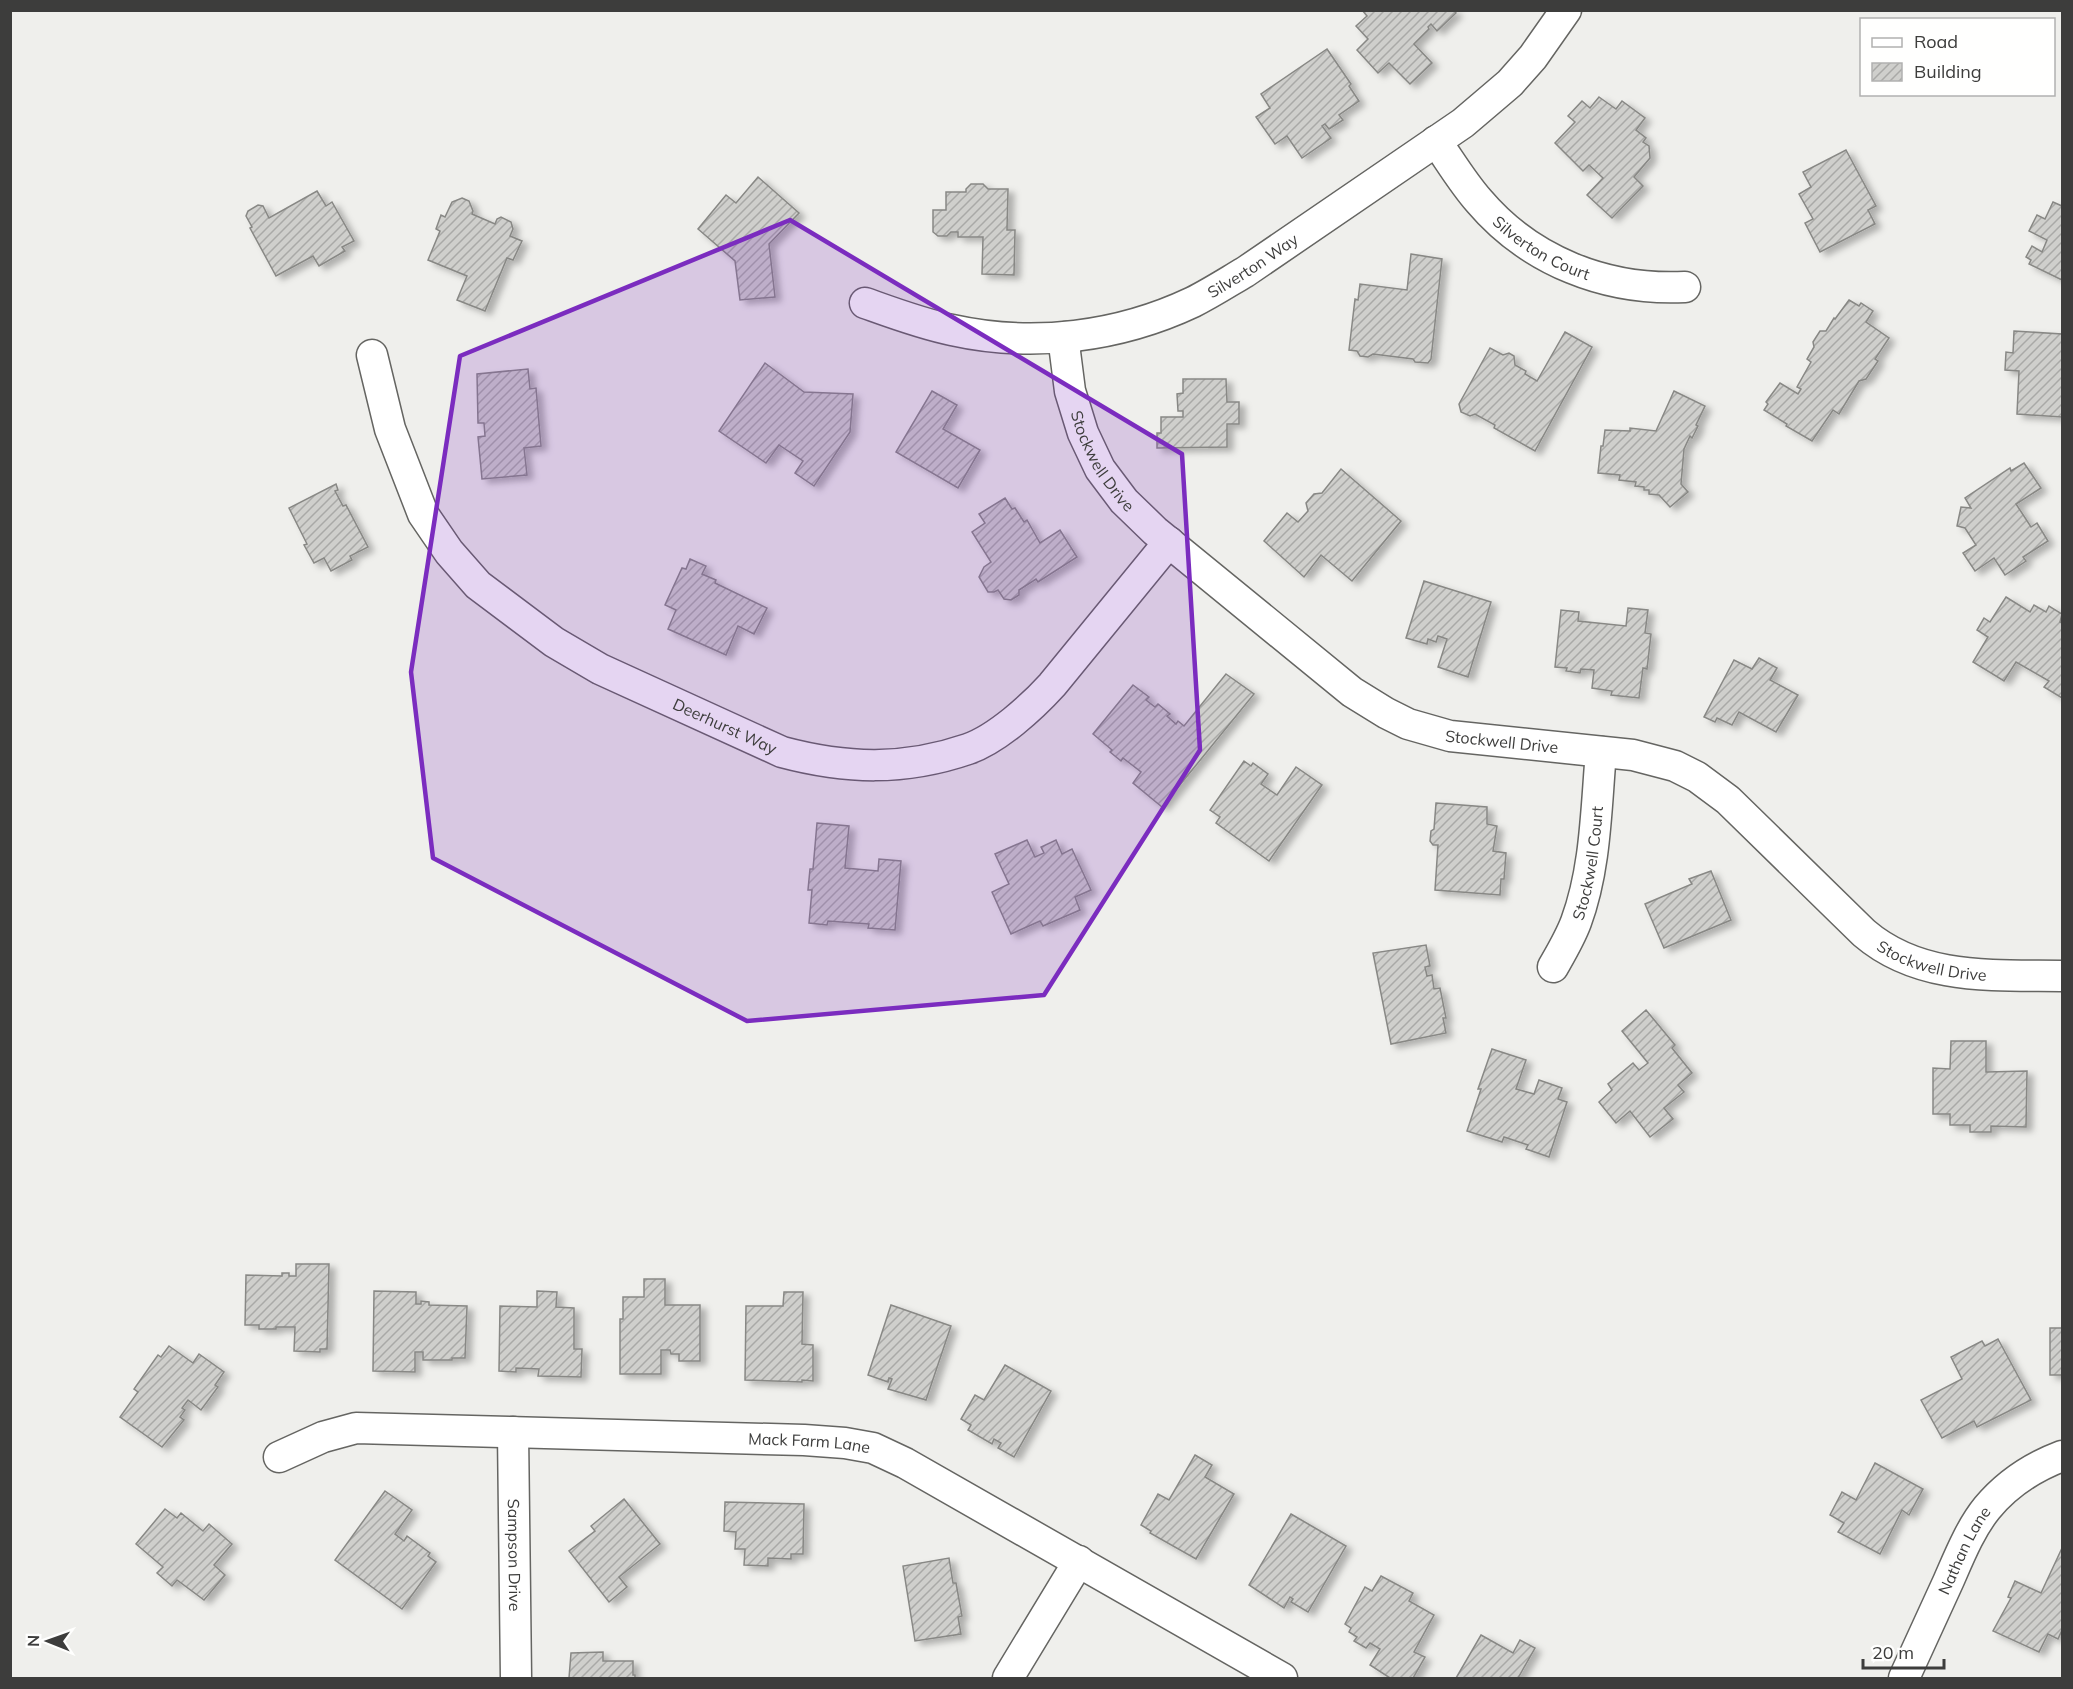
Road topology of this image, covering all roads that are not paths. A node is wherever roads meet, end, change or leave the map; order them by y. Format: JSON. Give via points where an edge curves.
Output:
{"nodes":[{"id":1,"x":1566,"y":10,"type":"edge"},
{"id":2,"x":1436,"y":141,"type":"junction"},
{"id":3,"x":1684,"y":288,"type":"dead end"},
{"id":4,"x":865,"y":303,"type":"dead end"},
{"id":5,"x":1066,"y":337,"type":"junction"},
{"id":6,"x":372,"y":355,"type":"dead end"},
{"id":7,"x":1169,"y":542,"type":"junction"},
{"id":8,"x":1601,"y":752,"type":"junction"},
{"id":9,"x":1553,"y":967,"type":"dead end"},
{"id":10,"x":2062,"y":976,"type":"edge"},
{"id":11,"x":513,"y":1432,"type":"junction"},
{"id":12,"x":2062,"y":1456,"type":"edge"},
{"id":13,"x":279,"y":1457,"type":"dead end"},
{"id":14,"x":1079,"y":1561,"type":"junction"},
{"id":15,"x":516,"y":1678,"type":"edge"},
{"id":16,"x":1008,"y":1678,"type":"edge"},
{"id":17,"x":1282,"y":1678,"type":"edge"},
{"id":18,"x":1904,"y":1678,"type":"edge"}],
"edges":[{"from":1,"to":2,"type":"street","name":"Silverton Way","via":[[1510,83]]},
{"from":2,"to":3,"type":"street","name":"Silverton Court","via":[[1492,216],[1550,258],[1611,281]]},
{"from":2,"to":5,"type":"street","name":"Silverton Way","via":[[1220,287],[1149,320]]},
{"from":4,"to":5,"type":"street","name":"Silverton Way","via":[[971,334],[1025,339]]},
{"from":5,"to":7,"type":"street","name":"Stockwell Drive","via":[[1070,391],[1100,469],[1133,512]]},
{"from":6,"to":7,"type":"street","name":"Deerhurst Way","via":[[390,429],[423,514],[478,585],[554,642],[600,669],[782,752],[813,760],[894,766],[970,748],[1003,729],[1052,685]]},
{"from":7,"to":8,"type":"street","name":"Stockwell Drive","via":[[1352,692],[1408,724],[1450,736]]},
{"from":8,"to":9,"type":"street","name":"Stockwell Court","via":[[1587,885],[1576,922]]},
{"from":8,"to":10,"type":"street","name":"Stockwell Drive","via":[[1659,760],[1697,777],[1728,800],[1864,933],[1896,954],[1928,967],[1962,974]]},
{"from":11,"to":13,"type":"street","name":"Mack Farm Lane","via":[[356,1428],[322,1437]]},
{"from":11,"to":14,"type":"street","name":"Mack Farm Lane","via":[[804,1440],[873,1448]]},
{"from":11,"to":15,"type":"street","name":"Sampson Drive"},
{"from":12,"to":18,"type":"street","name":"Nathan Lane","via":[[2023,1476],[1988,1508],[1964,1547]]},
{"from":14,"to":16,"type":"street"},
{"from":14,"to":17,"type":"street","name":"Mack Farm Lane"}]}
